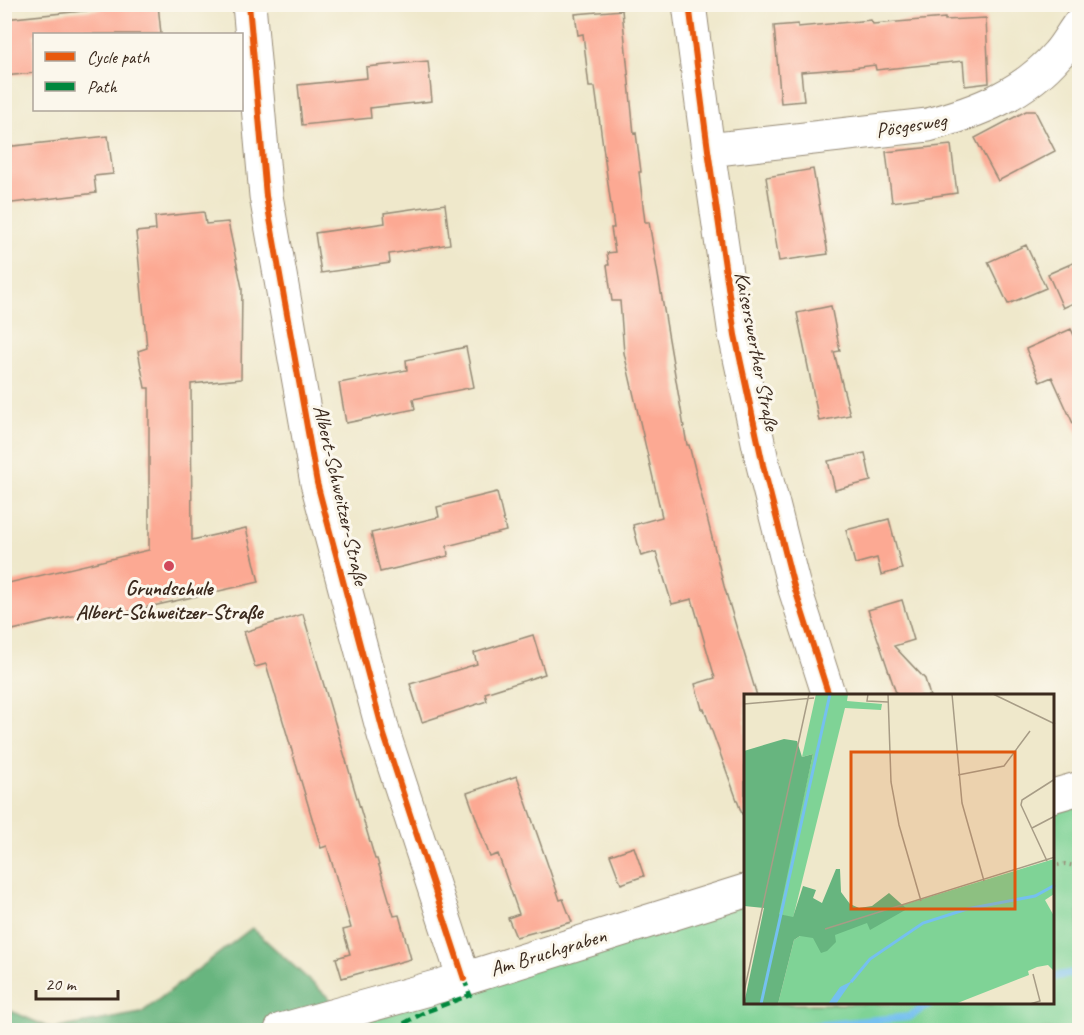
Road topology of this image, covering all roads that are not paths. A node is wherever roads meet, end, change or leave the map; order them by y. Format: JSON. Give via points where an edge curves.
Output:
{"nodes":[{"id":1,"x":249,"y":4,"type":"edge"},
{"id":2,"x":689,"y":4,"type":"edge"},
{"id":3,"x":1080,"y":23,"type":"edge"},
{"id":4,"x":708,"y":150,"type":"junction"},
{"id":5,"x":828,"y":694,"type":"edge"},
{"id":6,"x":1080,"y":788,"type":"edge"},
{"id":7,"x":1054,"y":796,"type":"edge"},
{"id":8,"x":744,"y":891,"type":"edge"},
{"id":9,"x":464,"y":979,"type":"junction"},
{"id":10,"x":281,"y":1030,"type":"edge"}],
"edges":[{"from":1,"to":9,"type":"street","name":"Albert-Schweitzer-Straße","via":[[266,196],[317,483],[384,735]]},
{"from":2,"to":4,"type":"street","name":"Kaiserswerther Straße"},
{"from":3,"to":4,"type":"street","name":"Pösgesweg","via":[[1058,54],[1032,78],[1013,93],[963,116],[928,125]]},
{"from":4,"to":5,"type":"street","name":"Kaiserswerther Straße","via":[[735,335],[763,465],[793,583]]},
{"from":6,"to":7,"type":"street"},
{"from":8,"to":9,"type":"street","name":"Am Bruchgraben"},
{"from":9,"to":10,"type":"street","name":"Am Bruchgraben"}]}
